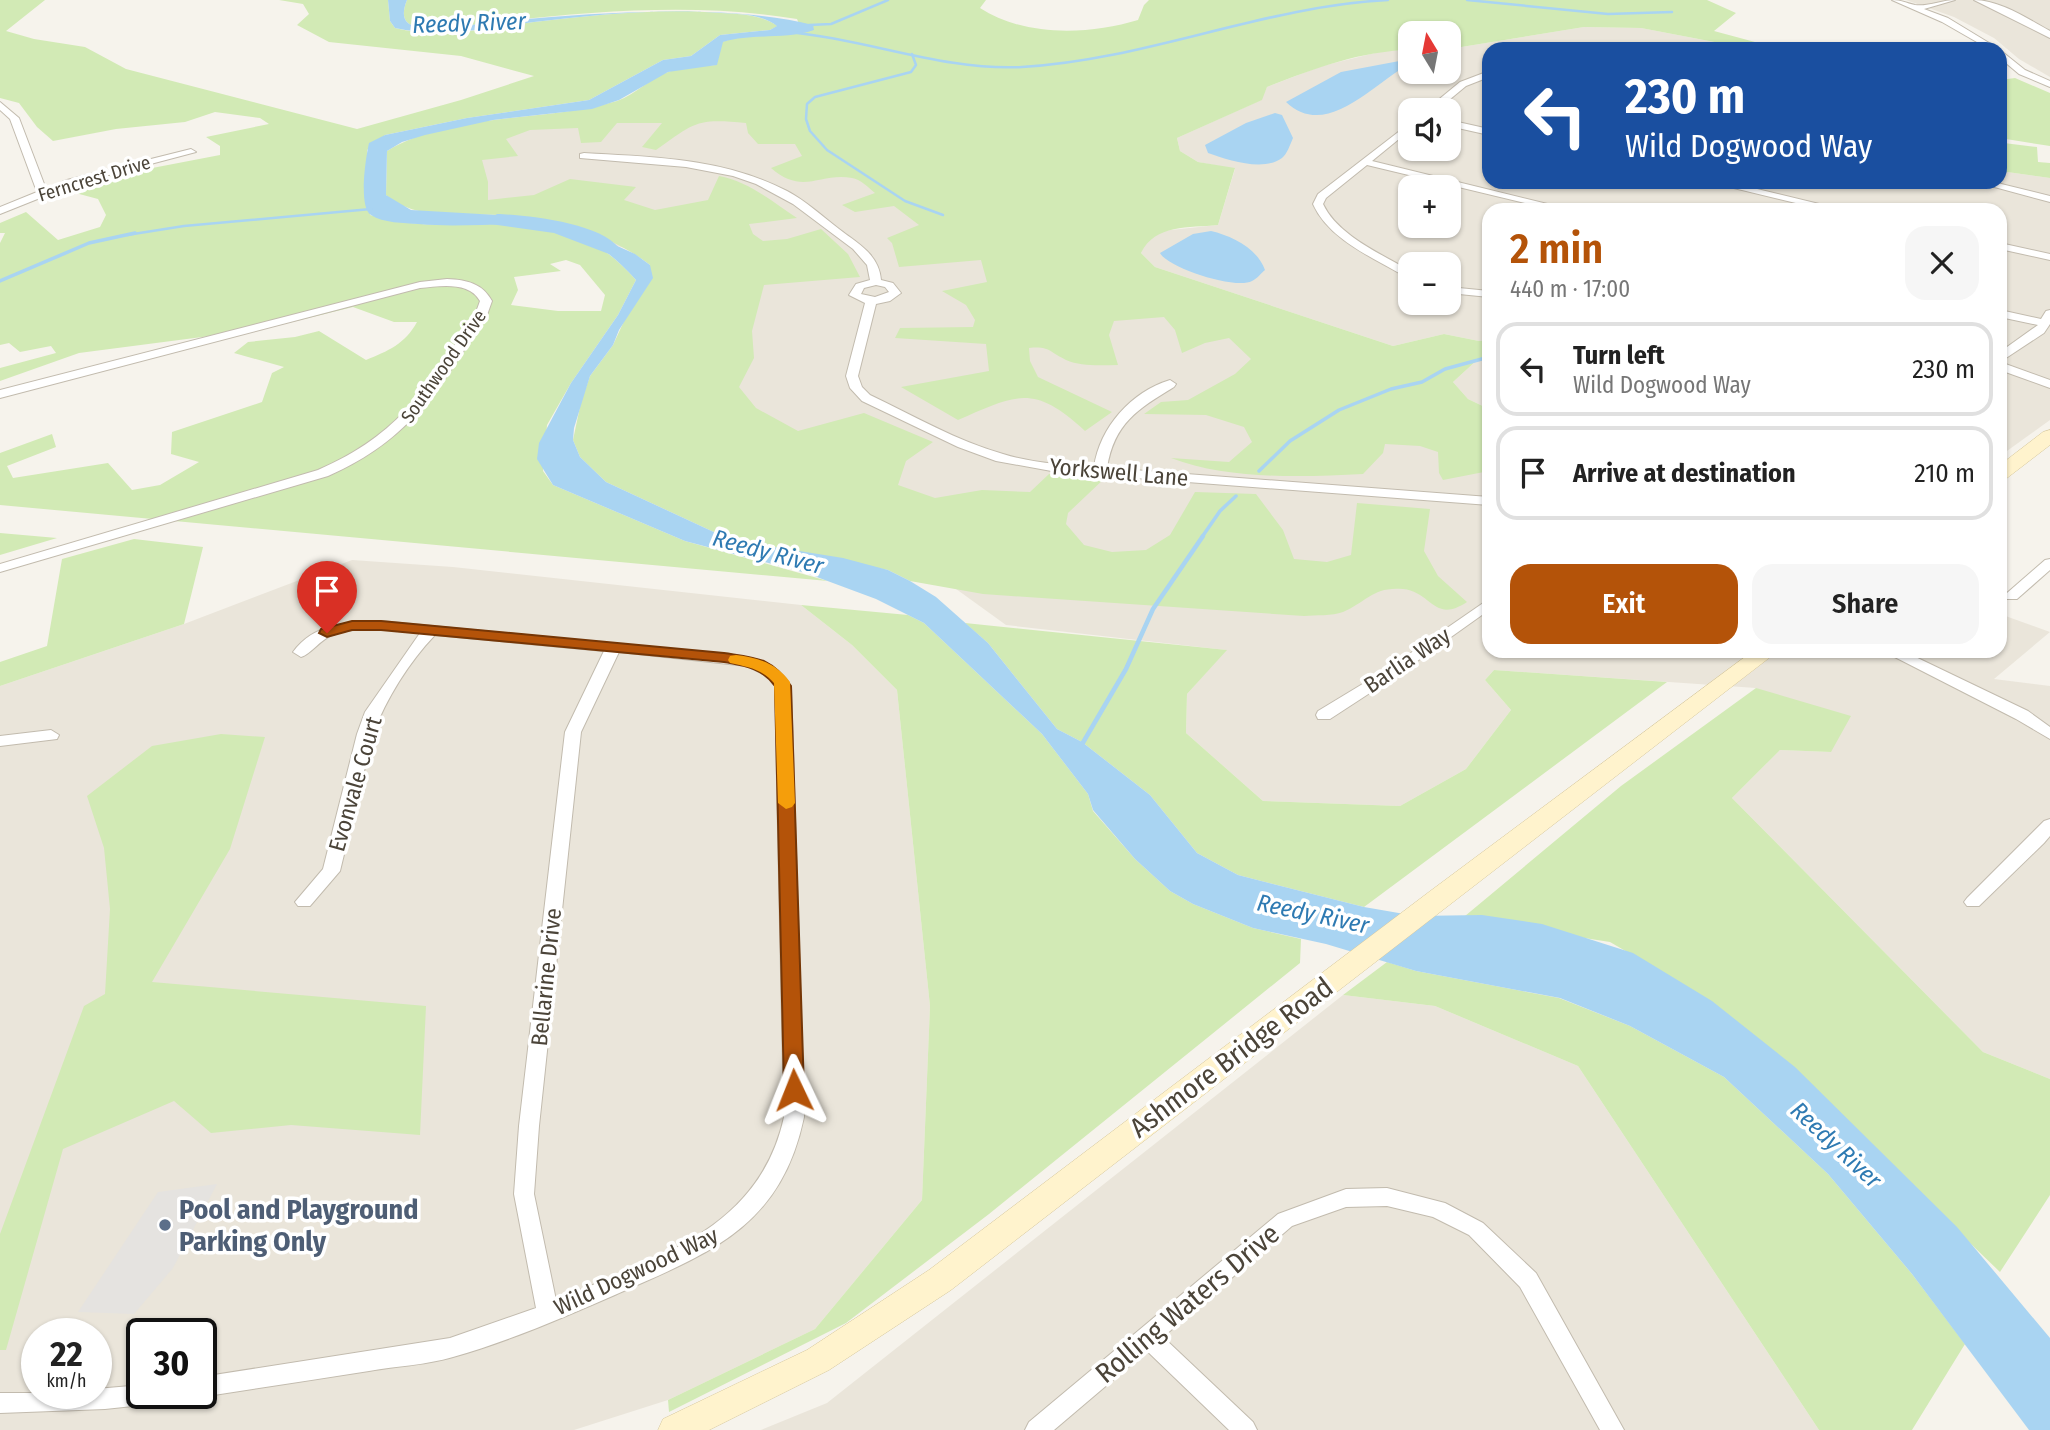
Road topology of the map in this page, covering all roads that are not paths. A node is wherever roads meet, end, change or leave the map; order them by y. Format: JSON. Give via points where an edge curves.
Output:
{"nodes":[{"id":1,"x":1896,"y":0,"type":"edge"},
{"id":2,"x":1951,"y":0,"type":"edge"},
{"id":3,"x":1978,"y":0,"type":"edge"},
{"id":4,"x":1916,"y":8,"type":"junction"},
{"id":5,"x":2050,"y":35,"type":"edge"},
{"id":6,"x":1983,"y":42,"type":"edge"},
{"id":7,"x":2007,"y":59,"type":"edge"},
{"id":8,"x":1482,"y":77,"type":"edge"},
{"id":9,"x":2050,"y":84,"type":"edge"},
{"id":10,"x":1446,"y":98,"type":"edge"},
{"id":11,"x":0,"y":105,"type":"edge"},
{"id":12,"x":1461,"y":126,"type":"edge"},
{"id":13,"x":1482,"y":130,"type":"edge"},
{"id":14,"x":1398,"y":136,"type":"edge"},
{"id":15,"x":191,"y":152,"type":"dead end"},
{"id":16,"x":584,"y":156,"type":"dead end"},
{"id":17,"x":1365,"y":162,"type":"junction"},
{"id":18,"x":2007,"y":188,"type":"edge"},
{"id":19,"x":1745,"y":189,"type":"edge"},
{"id":20,"x":42,"y":192,"type":"junction"},
{"id":21,"x":2050,"y":199,"type":"edge"},
{"id":22,"x":1538,"y":203,"type":"edge"},
{"id":23,"x":1808,"y":203,"type":"edge"},
{"id":24,"x":0,"y":211,"type":"edge"},
{"id":25,"x":2007,"y":248,"type":"edge"},
{"id":26,"x":2050,"y":257,"type":"edge"},
{"id":27,"x":1398,"y":267,"type":"edge"},
{"id":28,"x":876,"y":282,"type":"junction"},
{"id":29,"x":1461,"y":292,"type":"edge"},
{"id":30,"x":1482,"y":294,"type":"edge"},
{"id":31,"x":871,"y":301,"type":"junction"},
{"id":32,"x":2007,"y":314,"type":"edge"},
{"id":33,"x":2047,"y":318,"type":"edge"},
{"id":34,"x":2007,"y":353,"type":"edge"},
{"id":35,"x":2007,"y":369,"type":"edge"},
{"id":36,"x":1170,"y":384,"type":"dead end"},
{"id":37,"x":2050,"y":384,"type":"edge"},
{"id":38,"x":0,"y":394,"type":"edge"},
{"id":39,"x":2050,"y":436,"type":"edge"},
{"id":40,"x":2007,"y":469,"type":"edge"},
{"id":41,"x":1100,"y":471,"type":"junction"},
{"id":42,"x":1482,"y":500,"type":"edge"},
{"id":43,"x":2050,"y":564,"type":"edge"},
{"id":44,"x":0,"y":568,"type":"edge"},
{"id":45,"x":2012,"y":596,"type":"dead end"},
{"id":46,"x":1482,"y":608,"type":"edge"},
{"id":47,"x":430,"y":631,"type":"junction"},
{"id":48,"x":613,"y":649,"type":"junction"},
{"id":49,"x":301,"y":652,"type":"dead end"},
{"id":50,"x":1758,"y":658,"type":"edge"},
{"id":51,"x":1905,"y":658,"type":"edge"},
{"id":52,"x":1324,"y":715,"type":"dead end"},
{"id":53,"x":2050,"y":734,"type":"edge"},
{"id":54,"x":51,"y":735,"type":"dead end"},
{"id":55,"x":0,"y":741,"type":"edge"},
{"id":56,"x":2050,"y":825,"type":"edge"},
{"id":57,"x":304,"y":902,"type":"dead end"},
{"id":58,"x":1973,"y":902,"type":"dead end"},
{"id":59,"x":1328,"y":982,"type":"joint"},
{"id":60,"x":548,"y":1313,"type":"junction"},
{"id":61,"x":1147,"y":1336,"type":"junction"},
{"id":62,"x":217,"y":1384,"type":"edge"},
{"id":63,"x":126,"y":1397,"type":"edge"},
{"id":64,"x":0,"y":1402,"type":"edge"},
{"id":65,"x":675,"y":1430,"type":"edge"},
{"id":66,"x":1037,"y":1430,"type":"edge"},
{"id":67,"x":1245,"y":1430,"type":"edge"},
{"id":68,"x":1612,"y":1430,"type":"edge"}],
"edges":[{"from":1,"to":4,"type":"street"},
{"from":2,"to":4,"type":"street"},
{"from":3,"to":5,"type":"street"},
{"from":4,"to":6,"type":"street"},
{"from":7,"to":9,"type":"street","via":[[2022,72]]},
{"from":8,"to":10,"type":"street"},
{"from":11,"to":20,"type":"street","via":[[14,118]]},
{"from":12,"to":13,"type":"street"},
{"from":14,"to":17,"type":"street"},
{"from":15,"to":20,"type":"street","name":"Ferncrest Drive","via":[[91,175]]},
{"from":16,"to":28,"type":"street","via":[[687,164],[765,184],[792,198],[866,255],[876,270]]},
{"from":17,"to":22,"type":"street"},
{"from":17,"to":27,"type":"street","via":[[1322,196],[1319,210],[1336,227]]},
{"from":18,"to":21,"type":"street"},
{"from":19,"to":23,"type":"street"},
{"from":20,"to":24,"type":"street","name":"Ferncrest Drive"},
{"from":25,"to":26,"type":"street"},
{"from":28,"to":31,"type":"street","via":[[855,292],[858,298]]},
{"from":28,"to":31,"type":"street","via":[[890,285],[895,293]]},
{"from":29,"to":30,"type":"street"},
{"from":31,"to":41,"type":"street","name":"Yorkswell Lane","via":[[852,376],[866,398],[1001,458]]},
{"from":32,"to":33,"type":"street"},
{"from":33,"to":34,"type":"street","via":[[2040,331]]},
{"from":35,"to":37,"type":"street"},
{"from":36,"to":41,"type":"street","via":[[1117,421],[1104,443]]},
{"from":38,"to":44,"type":"street","name":"Southwood Drive","via":[[420,285],[470,286],[483,293],[486,301],[411,416],[355,461]]},
{"from":39,"to":40,"type":"main road"},
{"from":41,"to":42,"type":"street","name":"Yorkswell Lane"},
{"from":43,"to":45,"type":"street"},
{"from":46,"to":52,"type":"street","name":"Barlia Way"},
{"from":47,"to":48,"type":"street","name":"Wild Dogwood Way"},
{"from":47,"to":49,"type":"street","name":"Wild Dogwood Way","via":[[352,626],[307,643]]},
{"from":47,"to":57,"type":"street","name":"Evonvale Court","via":[[373,712],[331,871]]},
{"from":48,"to":60,"type":"street","name":"Bellarine Drive","via":[[573,732],[529,1126],[524,1194]]},
{"from":48,"to":60,"type":"street","name":"Wild Dogwood Way","via":[[753,662],[772,670],[782,682],[794,1117],[784,1157],[770,1182],[730,1226],[686,1254]]},
{"from":50,"to":59,"type":"main road","name":"Ashmore Bridge Road"},
{"from":51,"to":53,"type":"street","via":[[2022,715]]},
{"from":54,"to":55,"type":"street"},
{"from":56,"to":58,"type":"street"},
{"from":59,"to":65,"type":"main road","name":"Ashmore Bridge Road","via":[[940,1280],[871,1327],[766,1387]]},
{"from":60,"to":62,"type":"street","name":"Wild Dogwood Way","via":[[450,1348]]},
{"from":61,"to":66,"type":"street","name":"Rolling Waters Drive"},
{"from":61,"to":67,"type":"street"},
{"from":61,"to":68,"type":"street","name":"Rolling Waters Drive","via":[[1285,1220],[1346,1198],[1387,1197],[1438,1209],[1476,1229],[1528,1280]]},
{"from":63,"to":64,"type":"street"}]}
